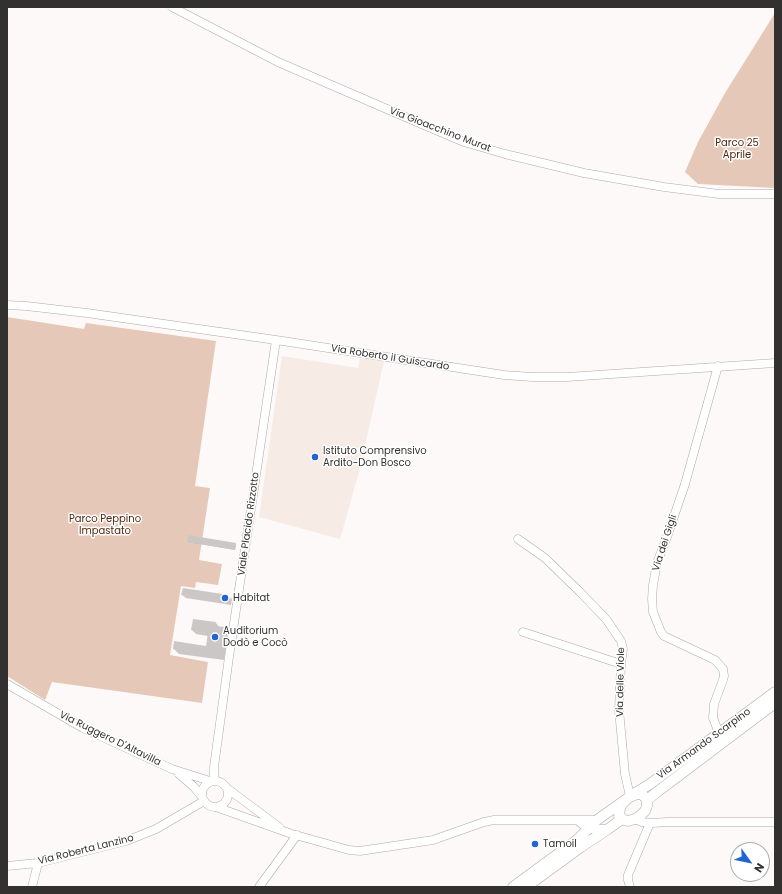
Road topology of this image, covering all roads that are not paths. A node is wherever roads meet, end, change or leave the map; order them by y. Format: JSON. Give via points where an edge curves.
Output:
{"nodes":[{"id":1,"x":172,"y":7,"type":"edge"},
{"id":2,"x":775,"y":194,"type":"edge"},
{"id":3,"x":7,"y":305,"type":"edge"},
{"id":4,"x":276,"y":340,"type":"junction"},
{"id":5,"x":775,"y":363,"type":"edge"},
{"id":6,"x":718,"y":366,"type":"junction"},
{"id":7,"x":518,"y":539,"type":"dead end"},
{"id":8,"x":523,"y":632,"type":"dead end"},
{"id":9,"x":621,"y":664,"type":"junction"},
{"id":10,"x":7,"y":684,"type":"edge"},
{"id":11,"x":775,"y":692,"type":"edge"},
{"id":12,"x":775,"y":703,"type":"edge"},
{"id":13,"x":720,"y":733,"type":"junction"},
{"id":14,"x":172,"y":769,"type":"junction"},
{"id":15,"x":212,"y":781,"type":"junction"},
{"id":16,"x":228,"y":789,"type":"junction"},
{"id":17,"x":630,"y":796,"type":"junction"},
{"id":18,"x":203,"y":799,"type":"junction"},
{"id":19,"x":647,"y":800,"type":"junction"},
{"id":20,"x":216,"y":807,"type":"junction"},
{"id":21,"x":645,"y":811,"type":"junction"},
{"id":22,"x":622,"y":819,"type":"junction"},
{"id":23,"x":635,"y":819,"type":"junction"},
{"id":24,"x":577,"y":820,"type":"junction"},
{"id":25,"x":597,"y":820,"type":"junction"},
{"id":26,"x":667,"y":822,"type":"junction"},
{"id":27,"x":775,"y":822,"type":"edge"},
{"id":28,"x":650,"y":823,"type":"junction"},
{"id":29,"x":588,"y":829,"type":"junction"},
{"id":30,"x":608,"y":830,"type":"junction"},
{"id":31,"x":295,"y":835,"type":"junction"},
{"id":32,"x":38,"y":863,"type":"junction"},
{"id":33,"x":7,"y":866,"type":"edge"},
{"id":34,"x":32,"y":887,"type":"edge"},
{"id":35,"x":259,"y":887,"type":"edge"},
{"id":36,"x":514,"y":887,"type":"edge"},
{"id":37,"x":526,"y":887,"type":"edge"},
{"id":38,"x":630,"y":887,"type":"edge"}],
"edges":[{"from":1,"to":2,"type":"street","name":"Via Gioacchino Murat","via":[[278,62],[464,142],[584,173],[664,187],[720,194]]},
{"from":3,"to":4,"type":"street","name":"Via Roberto il Guiscardo","via":[[87,313]]},
{"from":4,"to":6,"type":"street","name":"Via Roberto il Guiscardo","via":[[504,376],[567,377]]},
{"from":4,"to":15,"type":"street","name":"Viale Placido Rizzotto"},
{"from":5,"to":6,"type":"street","name":"Via Roberto il Guiscardo"},
{"from":6,"to":13,"type":"street","name":"Via dei Gigli","via":[[685,484],[657,562],[652,599],[653,612],[664,636],[715,660],[723,669],[724,676],[714,704],[713,718]]},
{"from":7,"to":9,"type":"street","name":"Via delle Viole","via":[[545,558],[606,619],[621,641]]},
{"from":8,"to":9,"type":"street"},
{"from":9,"to":17,"type":"street","name":"Via delle Viole","via":[[619,710],[625,774]]},
{"from":10,"to":14,"type":"street","name":"Via Ruggero D'Altavilla","via":[[83,728]]},
{"from":11,"to":13,"type":"street","name":"Via Armando Scarpino"},
{"from":12,"to":19,"type":"street","name":"Via Armando Scarpino"},
{"from":13,"to":17,"type":"street","name":"Via Armando Scarpino"},
{"from":14,"to":15,"type":"street","name":"Via Ruggero D'Altavilla"},
{"from":14,"to":18,"type":"street","name":"Via Ruggero D'Altavilla","via":[[190,783]]},
{"from":15,"to":16,"type":"street","via":[[222,782]]},
{"from":15,"to":18,"type":"street","via":[[204,786]]},
{"from":16,"to":20,"type":"street","via":[[226,801]]},
{"from":16,"to":31,"type":"street"},
{"from":17,"to":19,"type":"street","via":[[641,794]]},
{"from":17,"to":22,"type":"street","via":[[620,808],[619,816]]},
{"from":17,"to":25,"type":"street","name":"Via Armando Scarpino"},
{"from":18,"to":20,"type":"street","via":[[209,806]]},
{"from":18,"to":32,"type":"street","name":"Via Roberta Lanzino","via":[[156,829],[126,842]]},
{"from":19,"to":21,"type":"street"},
{"from":20,"to":31,"type":"street"},
{"from":21,"to":23,"type":"street"},
{"from":21,"to":26,"type":"street","via":[[656,819]]},
{"from":22,"to":23,"type":"street"},
{"from":22,"to":30,"type":"street"},
{"from":23,"to":28,"type":"street"},
{"from":24,"to":25,"type":"street"},
{"from":24,"to":29,"type":"street"},
{"from":24,"to":31,"type":"street","via":[[494,820],[434,840],[360,851]]},
{"from":25,"to":29,"type":"street","name":"Via Armando Scarpino"},
{"from":26,"to":27,"type":"street"},
{"from":26,"to":28,"type":"street"},
{"from":28,"to":38,"type":"street","via":[[628,875]]},
{"from":29,"to":30,"type":"street"},
{"from":29,"to":36,"type":"street","name":"Via Armando Scarpino"},
{"from":30,"to":37,"type":"street","via":[[580,847]]},
{"from":31,"to":35,"type":"street"},
{"from":32,"to":33,"type":"street","name":"Via Roberta Lanzino"},
{"from":32,"to":34,"type":"street"}]}
